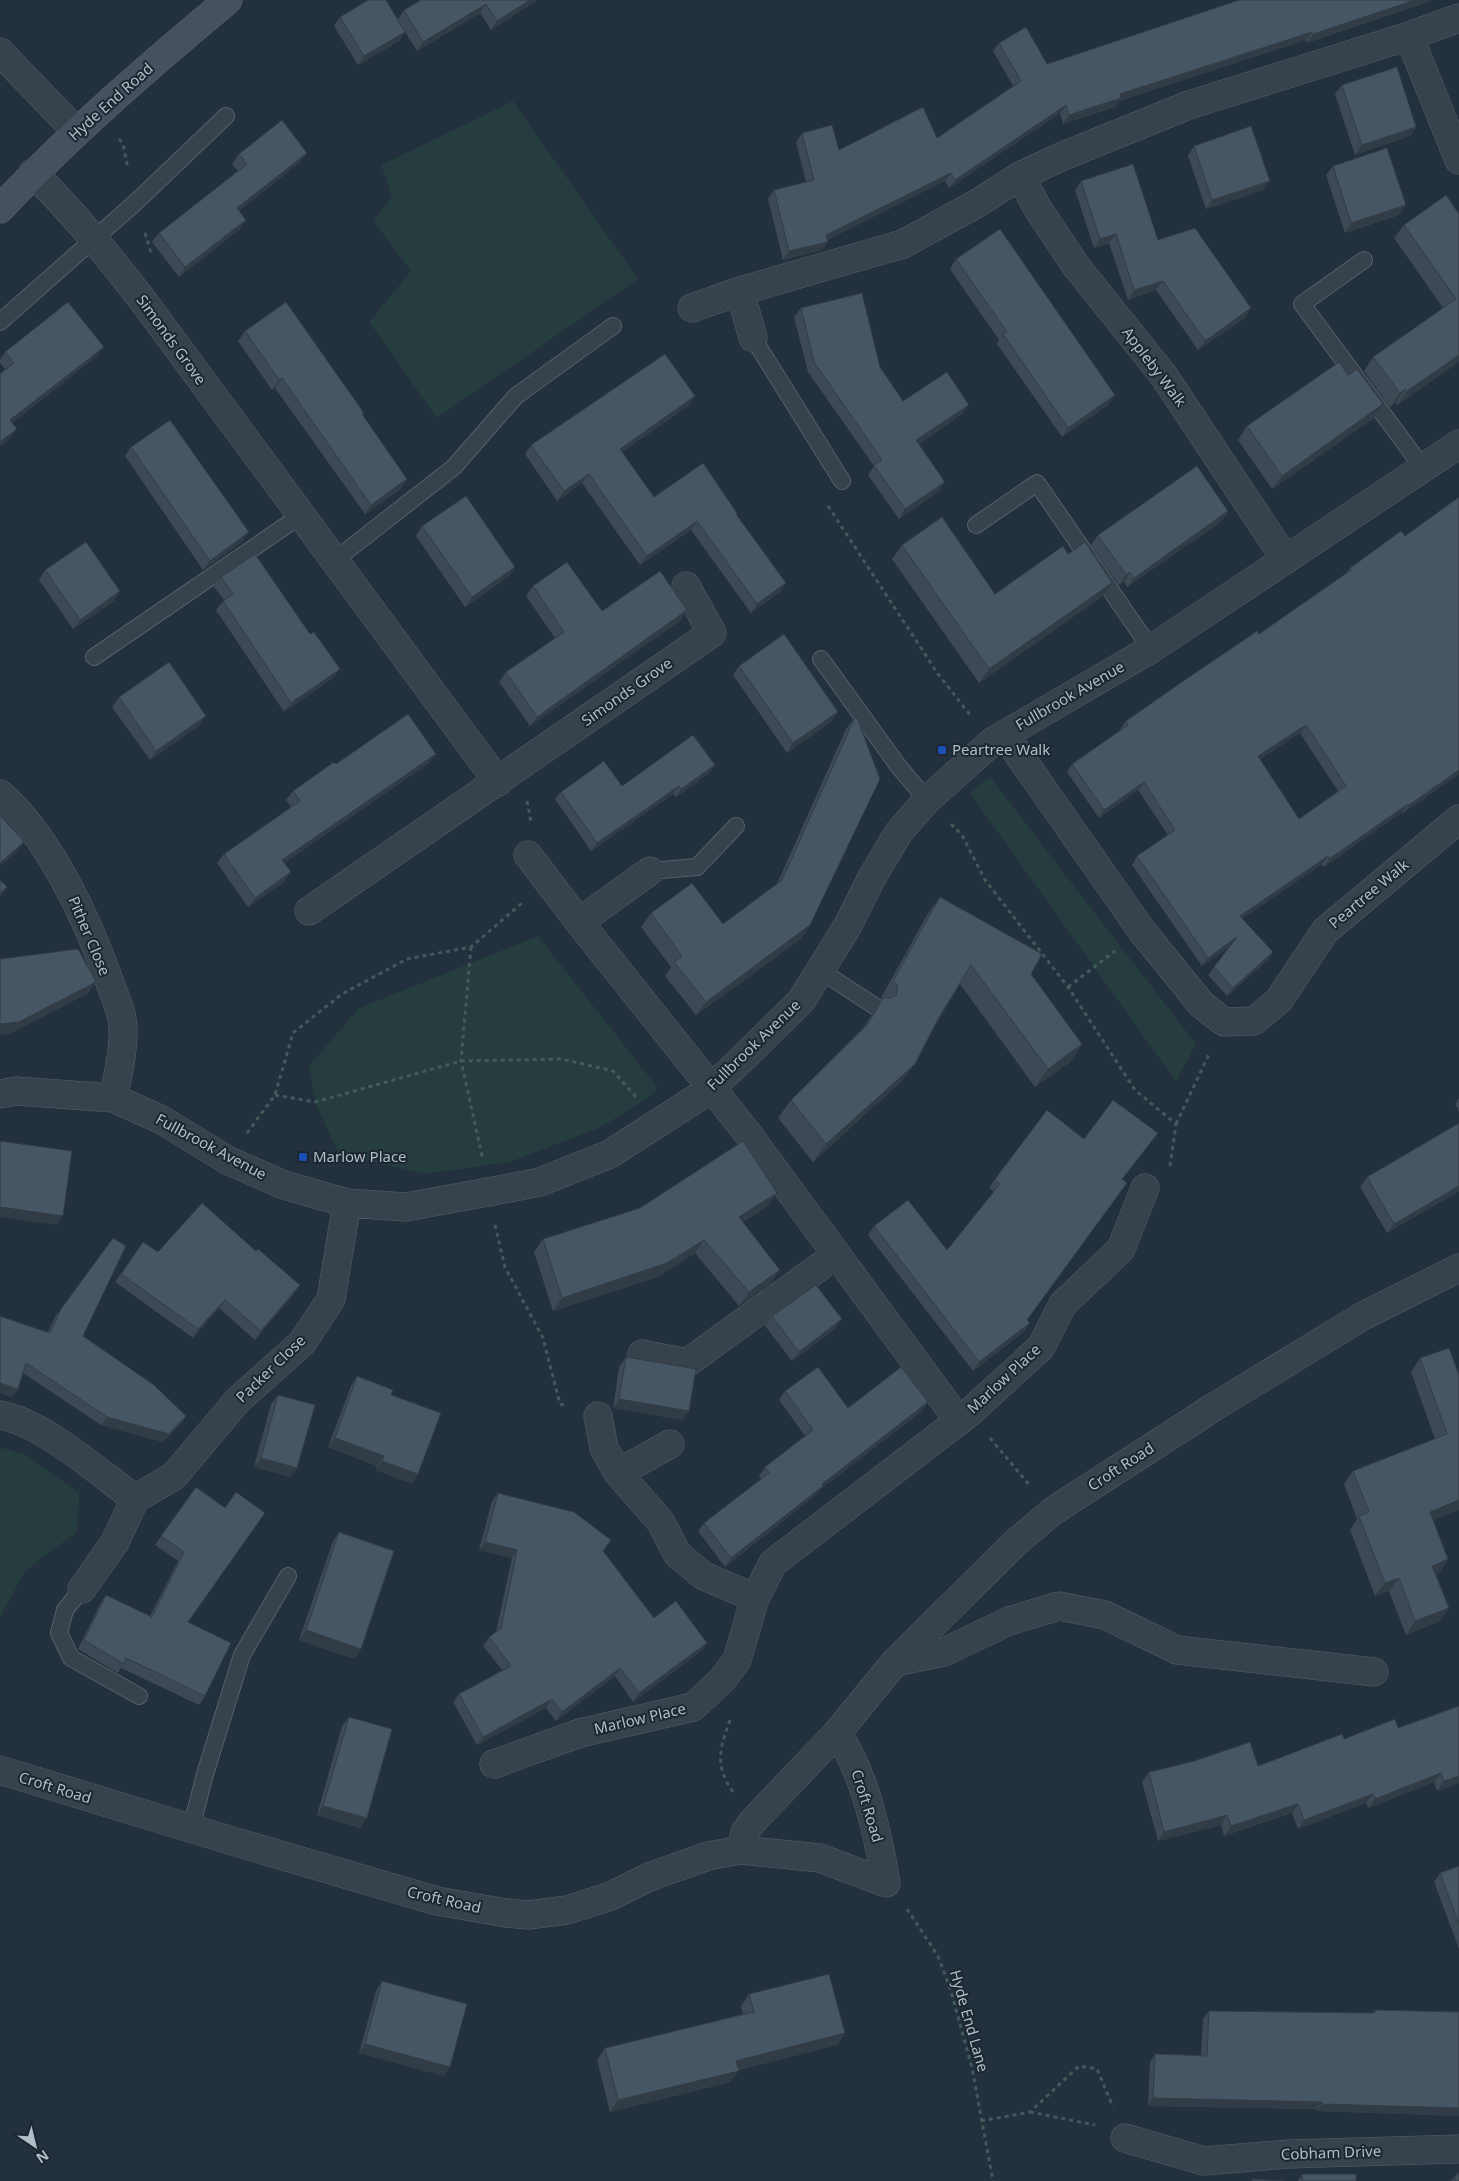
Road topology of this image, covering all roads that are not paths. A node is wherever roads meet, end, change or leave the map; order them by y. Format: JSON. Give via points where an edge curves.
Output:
{"nodes":[{"id":1,"x":228,"y":0,"type":"edge"},
{"id":2,"x":1459,"y":18,"type":"edge"},
{"id":3,"x":1409,"y":36,"type":"junction"},
{"id":4,"x":0,"y":52,"type":"edge"},
{"id":5,"x":226,"y":116,"type":"dead end"},
{"id":6,"x":77,"y":132,"type":"junction"},
{"id":7,"x":1459,"y":160,"type":"edge"},
{"id":8,"x":33,"y":173,"type":"junction"},
{"id":9,"x":1020,"y":176,"type":"junction"},
{"id":10,"x":0,"y":209,"type":"edge"},
{"id":11,"x":94,"y":239,"type":"junction"},
{"id":12,"x":1364,"y":260,"type":"dead end"},
{"id":13,"x":740,"y":291,"type":"junction"},
{"id":14,"x":692,"y":308,"type":"dead end"},
{"id":15,"x":0,"y":322,"type":"edge"},
{"id":16,"x":613,"y":326,"type":"dead end"},
{"id":17,"x":753,"y":338,"type":"joint"},
{"id":18,"x":1459,"y":444,"type":"edge"},
{"id":19,"x":1423,"y":468,"type":"junction"},
{"id":20,"x":842,"y":481,"type":"dead end"},
{"id":21,"x":300,"y":516,"type":"junction"},
{"id":22,"x":976,"y":525,"type":"dead end"},
{"id":23,"x":335,"y":560,"type":"junction"},
{"id":24,"x":1286,"y":560,"type":"junction"},
{"id":25,"x":686,"y":586,"type":"dead end"},
{"id":26,"x":1151,"y":649,"type":"junction"},
{"id":27,"x":94,"y":657,"type":"dead end"},
{"id":28,"x":820,"y":659,"type":"dead end"},
{"id":29,"x":999,"y":738,"type":"junction"},
{"id":30,"x":498,"y":782,"type":"junction"},
{"id":31,"x":0,"y":794,"type":"edge"},
{"id":32,"x":927,"y":800,"type":"junction"},
{"id":33,"x":1459,"y":819,"type":"edge"},
{"id":34,"x":736,"y":826,"type":"dead end"},
{"id":35,"x":528,"y":855,"type":"dead end"},
{"id":36,"x":650,"y":871,"type":"joint"},
{"id":37,"x":309,"y":912,"type":"dead end"},
{"id":38,"x":579,"y":922,"type":"junction"},
{"id":39,"x":820,"y":971,"type":"junction"},
{"id":40,"x":876,"y":1007,"type":"edge"},
{"id":41,"x":711,"y":1089,"type":"junction"},
{"id":42,"x":0,"y":1094,"type":"edge"},
{"id":43,"x":114,"y":1098,"type":"junction"},
{"id":44,"x":1145,"y":1188,"type":"dead end"},
{"id":45,"x":347,"y":1203,"type":"junction"},
{"id":46,"x":836,"y":1255,"type":"junction"},
{"id":47,"x":1459,"y":1268,"type":"edge"},
{"id":48,"x":642,"y":1354,"type":"dead end"},
{"id":49,"x":0,"y":1415,"type":"edge"},
{"id":50,"x":598,"y":1416,"type":"road end"},
{"id":51,"x":964,"y":1417,"type":"junction"},
{"id":52,"x":670,"y":1444,"type":"dead end"},
{"id":53,"x":618,"y":1473,"type":"junction"},
{"id":54,"x":135,"y":1499,"type":"junction"},
{"id":55,"x":288,"y":1576,"type":"dead end"},
{"id":56,"x":82,"y":1588,"type":"joint"},
{"id":57,"x":755,"y":1598,"type":"junction"},
{"id":58,"x":895,"y":1662,"type":"junction"},
{"id":59,"x":1374,"y":1672,"type":"dead end"},
{"id":60,"x":139,"y":1696,"type":"dead end"},
{"id":61,"x":837,"y":1733,"type":"junction"},
{"id":62,"x":494,"y":1764,"type":"dead end"},
{"id":63,"x":0,"y":1770,"type":"edge"},
{"id":64,"x":191,"y":1829,"type":"junction"},
{"id":65,"x":741,"y":1850,"type":"junction"},
{"id":66,"x":1125,"y":2138,"type":"road end"},
{"id":67,"x":1459,"y":2149,"type":"edge"},
{"id":68,"x":1204,"y":2171,"type":"edge"}],
"edges":[{"from":1,"to":6,"type":"main road","name":"Hyde End Road"},
{"from":2,"to":3,"type":"street"},
{"from":3,"to":7,"type":"street"},
{"from":3,"to":9,"type":"street","via":[[1189,105]]},
{"from":4,"to":6,"type":"street"},
{"from":5,"to":11,"type":"lane"},
{"from":6,"to":8,"type":"main road","name":"Hyde End Road"},
{"from":8,"to":10,"type":"main road","name":"Hyde End Road"},
{"from":8,"to":11,"type":"street","name":"Simonds Grove"},
{"from":9,"to":13,"type":"street","via":[[903,244]]},
{"from":9,"to":24,"type":"street","name":"Appleby Walk","via":[[1076,266],[1164,376]]},
{"from":11,"to":15,"type":"lane"},
{"from":11,"to":21,"type":"street","name":"Simonds Grove","via":[[144,302]]},
{"from":12,"to":19,"type":"lane","via":[[1302,304]]},
{"from":13,"to":14,"type":"street"},
{"from":13,"to":17,"type":"street"},
{"from":16,"to":23,"type":"lane","via":[[516,396],[454,467]]},
{"from":17,"to":20,"type":"lane"},
{"from":18,"to":19,"type":"street","name":"Fullbrook Avenue"},
{"from":19,"to":24,"type":"street","name":"Fullbrook Avenue"},
{"from":21,"to":23,"type":"street","name":"Simonds Grove"},
{"from":21,"to":27,"type":"lane"},
{"from":22,"to":26,"type":"lane","via":[[1037,483]]},
{"from":23,"to":30,"type":"street","name":"Simonds Grove"},
{"from":24,"to":26,"type":"street","name":"Fullbrook Avenue"},
{"from":25,"to":30,"type":"street","name":"Simonds Grove","via":[[712,633]]},
{"from":26,"to":29,"type":"street","name":"Fullbrook Avenue"},
{"from":28,"to":32,"type":"lane","via":[[899,768]]},
{"from":29,"to":32,"type":"street","name":"Fullbrook Avenue"},
{"from":29,"to":33,"type":"street","name":"Peartree Walk","via":[[1142,931],[1202,1005],[1224,1022],[1254,1021],[1279,1000],[1325,931]]},
{"from":30,"to":37,"type":"street","name":"Simonds Grove"},
{"from":31,"to":43,"type":"street","name":"Pither Close","via":[[14,805],[41,841],[66,883],[102,961],[122,1020],[121,1067]]},
{"from":32,"to":39,"type":"street","name":"Fullbrook Avenue","via":[[900,832]]},
{"from":34,"to":36,"type":"lane","via":[[697,867]]},
{"from":35,"to":38,"type":"street","name":"Marlow Place"},
{"from":36,"to":38,"type":"street"},
{"from":38,"to":41,"type":"street","name":"Marlow Place"},
{"from":39,"to":40,"type":"lane"},
{"from":39,"to":41,"type":"street","name":"Fullbrook Avenue","via":[[801,1001]]},
{"from":41,"to":45,"type":"street","name":"Fullbrook Avenue","via":[[610,1154],[540,1182],[406,1207]]},
{"from":41,"to":46,"type":"street","name":"Marlow Place"},
{"from":42,"to":43,"type":"street","name":"Fullbrook Avenue","via":[[16,1091]]},
{"from":43,"to":45,"type":"street","name":"Fullbrook Avenue","via":[[162,1120],[227,1160],[284,1185]]},
{"from":44,"to":51,"type":"street","name":"Marlow Place","via":[[1121,1249],[1063,1304],[1040,1347]]},
{"from":45,"to":54,"type":"street","name":"Packer Close","via":[[331,1299],[302,1343],[238,1400],[174,1476]]},
{"from":46,"to":48,"type":"street","via":[[687,1363]]},
{"from":46,"to":51,"type":"street","name":"Marlow Place"},
{"from":47,"to":58,"type":"street","name":"Croft Road","via":[[1363,1316],[1053,1511],[1014,1544]]},
{"from":49,"to":54,"type":"street","via":[[17,1418],[58,1443]]},
{"from":50,"to":53,"type":"street","via":[[604,1448]]},
{"from":51,"to":57,"type":"street","name":"Marlow Place","via":[[773,1563]]},
{"from":52,"to":53,"type":"street"},
{"from":53,"to":57,"type":"street","via":[[660,1521],[678,1555],[704,1576]]},
{"from":54,"to":56,"type":"street","via":[[115,1542]]},
{"from":55,"to":64,"type":"lane","via":[[242,1655]]},
{"from":56,"to":60,"type":"lane","via":[[65,1610],[59,1633],[71,1658]]},
{"from":57,"to":62,"type":"street","name":"Marlow Place","via":[[737,1660],[722,1680],[693,1707],[580,1733]]},
{"from":58,"to":59,"type":"street","via":[[944,1652],[1009,1621],[1059,1606],[1105,1615],[1177,1650]]},
{"from":58,"to":61,"type":"street","name":"Croft Road"},
{"from":61,"to":65,"type":"street","name":"Croft Road","via":[[753,1821],[745,1832]]},
{"from":61,"to":65,"type":"street","name":"Croft Road","via":[[847,1748],[866,1801],[886,1883],[820,1858]]},
{"from":63,"to":64,"type":"street","name":"Croft Road"},
{"from":64,"to":65,"type":"street","name":"Croft Road","via":[[437,1900],[529,1915],[567,1910],[611,1896],[649,1877],[708,1856]]},
{"from":66,"to":68,"type":"street","name":"Cobham Drive"},
{"from":67,"to":68,"type":"street","name":"Cobham Drive","via":[[1289,2154]]}]}
